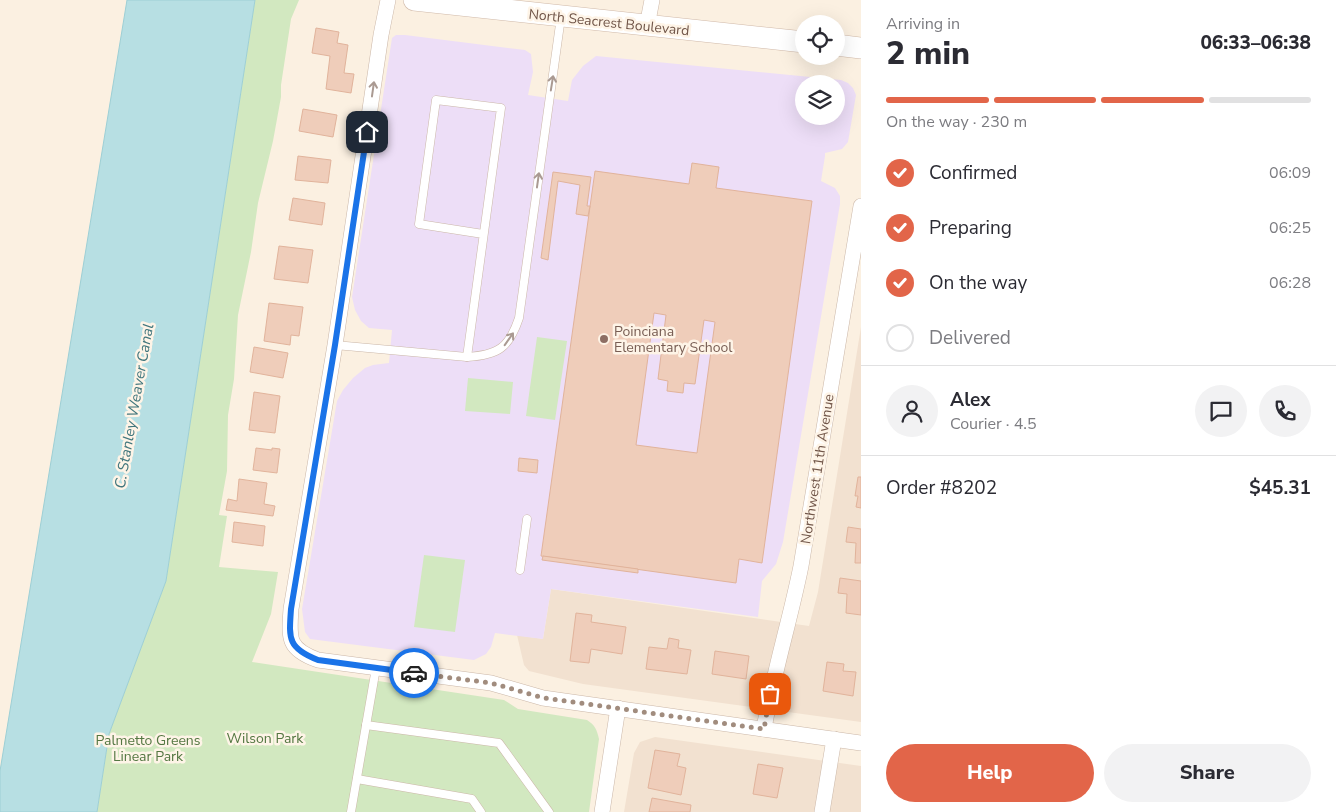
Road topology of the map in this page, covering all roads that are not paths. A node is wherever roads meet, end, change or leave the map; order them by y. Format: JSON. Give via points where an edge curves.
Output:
{"nodes":[{"id":1,"x":388,"y":0,"type":"edge"},
{"id":2,"x":414,"y":0,"type":"edge"},
{"id":3,"x":652,"y":0,"type":"edge"},
{"id":4,"x":450,"y":2,"type":"edge"},
{"id":5,"x":561,"y":17,"type":"junction"},
{"id":6,"x":647,"y":26,"type":"junction"},
{"id":7,"x":795,"y":41,"type":"edge"},
{"id":8,"x":845,"y":46,"type":"edge"},
{"id":9,"x":861,"y":48,"type":"edge"},
{"id":10,"x":861,"y":206,"type":"edge"},
{"id":11,"x":483,"y":234,"type":"junction"},
{"id":12,"x":335,"y":345,"type":"junction"},
{"id":13,"x":467,"y":357,"type":"junction"},
{"id":14,"x":527,"y":519,"type":"dead end"},
{"id":15,"x":520,"y":570,"type":"dead end"},
{"id":16,"x":376,"y":668,"type":"junction"},
{"id":17,"x":618,"y":708,"type":"junction"},
{"id":18,"x":366,"y":725,"type":"junction"},
{"id":19,"x":764,"y":729,"type":"junction"},
{"id":20,"x":834,"y":739,"type":"junction"},
{"id":21,"x":861,"y":743,"type":"edge"},
{"id":22,"x":357,"y":779,"type":"junction"},
{"id":23,"x":351,"y":812,"type":"edge"},
{"id":24,"x":481,"y":812,"type":"edge"},
{"id":25,"x":549,"y":812,"type":"edge"},
{"id":26,"x":602,"y":812,"type":"edge"},
{"id":27,"x":822,"y":812,"type":"edge"}],
"edges":[{"from":12,"to":1,"type":"street","one_way":true},
{"from":2,"to":4,"type":"street","name":"North Seacrest Boulevard"},
{"from":3,"to":6,"type":"street"},
{"from":4,"to":5,"type":"street","name":"North Seacrest Boulevard"},
{"from":5,"to":6,"type":"street","name":"North Seacrest Boulevard"},
{"from":13,"to":5,"type":"lane","one_way":true,"via":[[495,352],[503,347],[514,334],[519,318]]},
{"from":6,"to":7,"type":"street","name":"North Seacrest Boulevard"},
{"from":8,"to":9,"type":"street"},
{"from":10,"to":19,"type":"street","name":"Northwest 11th Avenue","via":[[801,566]]},
{"from":11,"to":11,"type":"lane","via":[[501,108],[436,100],[419,224]]},
{"from":11,"to":13,"type":"lane"},
{"from":12,"to":13,"type":"lane"},
{"from":12,"to":16,"type":"street","via":[[289,636],[305,655],[318,660]]},
{"from":14,"to":15,"type":"lane"},
{"from":16,"to":17,"type":"street","via":[[491,683],[544,698]]},
{"from":16,"to":18,"type":"lane"},
{"from":17,"to":19,"type":"street"},
{"from":17,"to":26,"type":"street"},
{"from":18,"to":22,"type":"lane"},
{"from":18,"to":25,"type":"lane","via":[[499,743]]},
{"from":19,"to":20,"type":"street"},
{"from":20,"to":21,"type":"street"},
{"from":20,"to":27,"type":"street"},
{"from":22,"to":23,"type":"lane"},
{"from":22,"to":24,"type":"lane","via":[[472,799]]}]}
